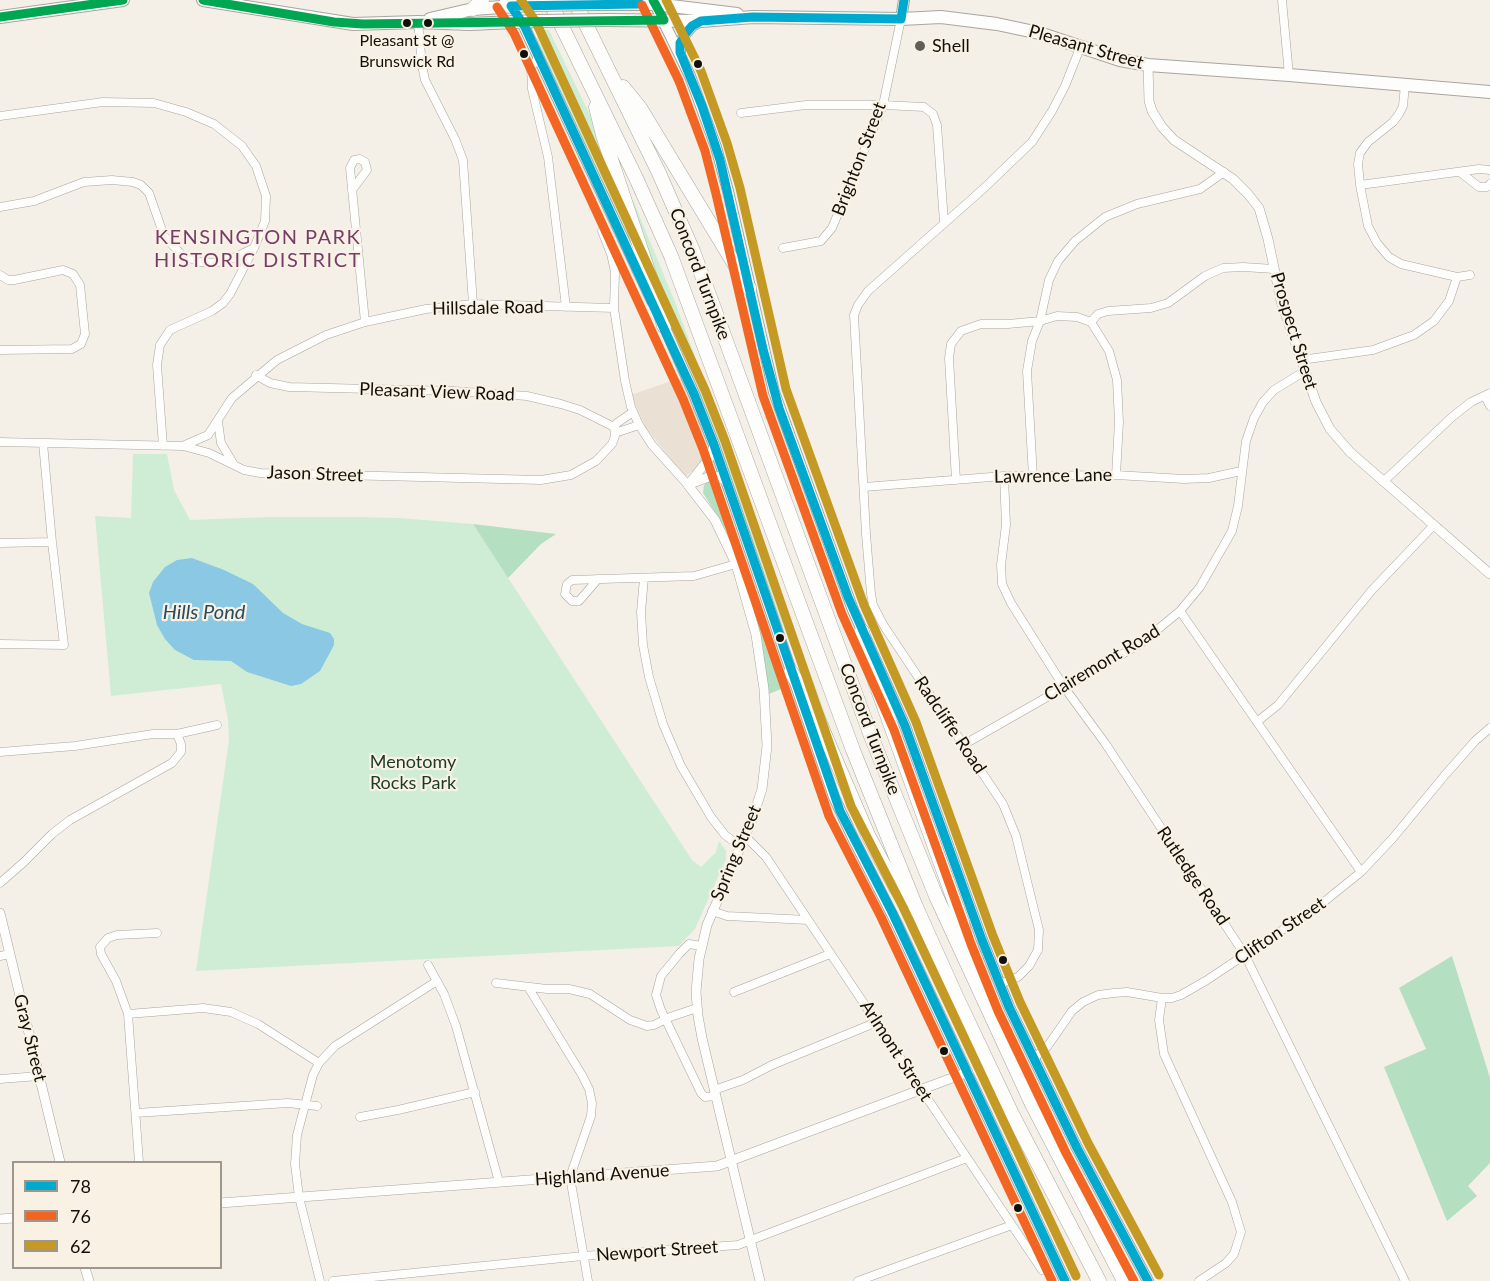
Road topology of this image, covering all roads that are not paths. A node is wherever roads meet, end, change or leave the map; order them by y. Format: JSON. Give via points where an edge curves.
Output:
{"nodes":[{"id":1,"x":123,"y":0,"type":"edge"},
{"id":2,"x":203,"y":0,"type":"edge"},
{"id":3,"x":549,"y":0,"type":"edge"},
{"id":4,"x":574,"y":0,"type":"edge"},
{"id":5,"x":904,"y":0,"type":"edge"},
{"id":6,"x":1282,"y":0,"type":"edge"},
{"id":7,"x":639,"y":2,"type":"edge"},
{"id":8,"x":654,"y":2,"type":"edge"},
{"id":9,"x":509,"y":3,"type":"edge"},
{"id":10,"x":478,"y":5,"type":"edge"},
{"id":11,"x":0,"y":17,"type":"edge"},
{"id":12,"x":753,"y":17,"type":"junction"},
{"id":13,"x":901,"y":19,"type":"junction"},
{"id":14,"x":657,"y":20,"type":"junction"},
{"id":15,"x":701,"y":21,"type":"junction"},
{"id":16,"x":418,"y":22,"type":"junction"},
{"id":17,"x":522,"y":22,"type":"junction"},
{"id":18,"x":1080,"y":48,"type":"junction"},
{"id":19,"x":680,"y":52,"type":"junction"},
{"id":20,"x":539,"y":57,"type":"junction"},
{"id":21,"x":1148,"y":65,"type":"junction"},
{"id":22,"x":607,"y":67,"type":"junction"},
{"id":23,"x":1289,"y":75,"type":"junction"},
{"id":24,"x":591,"y":85,"type":"junction"},
{"id":25,"x":1405,"y":85,"type":"junction"},
{"id":26,"x":1490,"y":92,"type":"edge"},
{"id":27,"x":883,"y":105,"type":"junction"},
{"id":28,"x":741,"y":113,"type":"dead end"},
{"id":29,"x":0,"y":116,"type":"edge"},
{"id":30,"x":1490,"y":170,"type":"edge"},
{"id":31,"x":1224,"y":172,"type":"junction"},
{"id":32,"x":1460,"y":172,"type":"junction"},
{"id":33,"x":1490,"y":184,"type":"edge"},
{"id":34,"x":1360,"y":186,"type":"junction"},
{"id":35,"x":352,"y":190,"type":"dead end"},
{"id":36,"x":0,"y":207,"type":"edge"},
{"id":37,"x":944,"y":222,"type":"junction"},
{"id":38,"x":602,"y":231,"type":"dead end"},
{"id":39,"x":254,"y":248,"type":"junction"},
{"id":40,"x":783,"y":248,"type":"dead end"},
{"id":41,"x":1274,"y":269,"type":"junction"},
{"id":42,"x":0,"y":274,"type":"edge"},
{"id":43,"x":1470,"y":275,"type":"dead end"},
{"id":44,"x":1457,"y":277,"type":"junction"},
{"id":45,"x":750,"y":288,"type":"junction"},
{"id":46,"x":473,"y":304,"type":"junction"},
{"id":47,"x":566,"y":307,"type":"junction"},
{"id":48,"x":614,"y":308,"type":"junction"},
{"id":49,"x":1040,"y":321,"type":"junction"},
{"id":50,"x":365,"y":322,"type":"junction"},
{"id":51,"x":1090,"y":322,"type":"junction"},
{"id":52,"x":664,"y":326,"type":"junction"},
{"id":53,"x":0,"y":350,"type":"edge"},
{"id":54,"x":1301,"y":360,"type":"junction"},
{"id":55,"x":1305,"y":371,"type":"junction"},
{"id":56,"x":256,"y":375,"type":"junction"},
{"id":57,"x":1488,"y":394,"type":"edge"},
{"id":58,"x":1490,"y":406,"type":"edge"},
{"id":59,"x":633,"y":412,"type":"junction"},
{"id":60,"x":218,"y":421,"type":"junction"},
{"id":61,"x":639,"y":425,"type":"junction"},
{"id":62,"x":615,"y":430,"type":"junction"},
{"id":63,"x":0,"y":442,"type":"edge"},
{"id":64,"x":43,"y":444,"type":"junction"},
{"id":65,"x":714,"y":445,"type":"junction"},
{"id":66,"x":163,"y":446,"type":"junction"},
{"id":67,"x":183,"y":446,"type":"junction"},
{"id":68,"x":235,"y":467,"type":"junction"},
{"id":69,"x":1241,"y":471,"type":"junction"},
{"id":70,"x":1116,"y":475,"type":"junction"},
{"id":71,"x":1004,"y":476,"type":"junction"},
{"id":72,"x":1033,"y":477,"type":"junction"},
{"id":73,"x":956,"y":480,"type":"junction"},
{"id":74,"x":727,"y":482,"type":"junction"},
{"id":75,"x":1383,"y":482,"type":"junction"},
{"id":76,"x":688,"y":485,"type":"junction"},
{"id":77,"x":864,"y":486,"type":"junction"},
{"id":78,"x":1433,"y":526,"type":"junction"},
{"id":79,"x":52,"y":542,"type":"junction"},
{"id":80,"x":0,"y":543,"type":"edge"},
{"id":81,"x":736,"y":564,"type":"junction"},
{"id":82,"x":1490,"y":574,"type":"edge"},
{"id":83,"x":644,"y":578,"type":"junction"},
{"id":84,"x":598,"y":579,"type":"dead end"},
{"id":85,"x":1180,"y":611,"type":"junction"},
{"id":86,"x":862,"y":631,"type":"junction"},
{"id":87,"x":0,"y":644,"type":"edge"},
{"id":88,"x":791,"y":672,"type":"junction"},
{"id":89,"x":1064,"y":687,"type":"junction"},
{"id":90,"x":1258,"y":721,"type":"junction"},
{"id":91,"x":217,"y":725,"type":"dead end"},
{"id":92,"x":1490,"y":728,"type":"edge"},
{"id":93,"x":177,"y":734,"type":"junction"},
{"id":94,"x":963,"y":744,"type":"junction"},
{"id":95,"x":0,"y":752,"type":"edge"},
{"id":96,"x":746,"y":836,"type":"junction"},
{"id":97,"x":741,"y":847,"type":"junction"},
{"id":98,"x":1361,"y":872,"type":"junction"},
{"id":99,"x":0,"y":883,"type":"edge"},
{"id":100,"x":712,"y":911,"type":"junction"},
{"id":101,"x":0,"y":913,"type":"edge"},
{"id":102,"x":808,"y":920,"type":"junction"},
{"id":103,"x":157,"y":933,"type":"dead end"},
{"id":104,"x":928,"y":934,"type":"junction"},
{"id":105,"x":702,"y":945,"type":"junction"},
{"id":106,"x":830,"y":954,"type":"junction"},
{"id":107,"x":5,"y":955,"type":"edge"},
{"id":108,"x":1245,"y":955,"type":"junction"},
{"id":109,"x":428,"y":965,"type":"dead end"},
{"id":110,"x":437,"y":981,"type":"junction"},
{"id":111,"x":974,"y":982,"type":"junction"},
{"id":112,"x":496,"y":983,"type":"dead end"},
{"id":113,"x":1000,"y":984,"type":"junction"},
{"id":114,"x":528,"y":987,"type":"junction"},
{"id":115,"x":734,"y":992,"type":"dead end"},
{"id":116,"x":1162,"y":998,"type":"junction"},
{"id":117,"x":697,"y":1008,"type":"junction"},
{"id":118,"x":128,"y":1014,"type":"junction"},
{"id":119,"x":665,"y":1019,"type":"junction"},
{"id":120,"x":877,"y":1022,"type":"junction"},
{"id":121,"x":1034,"y":1059,"type":"junction"},
{"id":122,"x":319,"y":1063,"type":"junction"},
{"id":123,"x":968,"y":1072,"type":"junction"},
{"id":124,"x":39,"y":1076,"type":"junction"},
{"id":125,"x":0,"y":1079,"type":"edge"},
{"id":126,"x":921,"y":1090,"type":"junction"},
{"id":127,"x":475,"y":1092,"type":"junction"},
{"id":128,"x":714,"y":1093,"type":"junction"},
{"id":129,"x":304,"y":1104,"type":"junction"},
{"id":130,"x":317,"y":1106,"type":"dead end"},
{"id":131,"x":136,"y":1113,"type":"junction"},
{"id":132,"x":360,"y":1117,"type":"dead end"},
{"id":133,"x":967,"y":1158,"type":"junction"},
{"id":134,"x":60,"y":1161,"type":"edge"},
{"id":135,"x":139,"y":1161,"type":"edge"},
{"id":136,"x":731,"y":1162,"type":"junction"},
{"id":137,"x":570,"y":1178,"type":"junction"},
{"id":138,"x":499,"y":1182,"type":"junction"},
{"id":139,"x":299,"y":1197,"type":"junction"},
{"id":140,"x":222,"y":1203,"type":"edge"},
{"id":141,"x":1012,"y":1225,"type":"junction"},
{"id":142,"x":750,"y":1242,"type":"junction"},
{"id":143,"x":583,"y":1256,"type":"junction"},
{"id":144,"x":1041,"y":1270,"type":"dead end"},
{"id":145,"x":320,"y":1281,"type":"edge"},
{"id":146,"x":333,"y":1281,"type":"edge"},
{"id":147,"x":588,"y":1281,"type":"edge"},
{"id":148,"x":760,"y":1281,"type":"edge"},
{"id":149,"x":858,"y":1281,"type":"edge"},
{"id":150,"x":1065,"y":1281,"type":"edge"},
{"id":151,"x":1099,"y":1281,"type":"edge"},
{"id":152,"x":1124,"y":1281,"type":"edge"},
{"id":153,"x":1148,"y":1281,"type":"edge"},
{"id":154,"x":1199,"y":1281,"type":"edge"},
{"id":155,"x":1405,"y":1281,"type":"edge"}],
"edges":[{"from":1,"to":11,"type":"main road"},
{"from":2,"to":16,"type":"main road","name":"Pleasant Street","via":[[344,23]]},
{"from":3,"to":24,"type":"highway","name":"Concord Turnpike"},
{"from":4,"to":22,"type":"highway","name":"Concord Turnpike"},
{"from":5,"to":13,"type":"main road","name":"Brighton Street"},
{"from":6,"to":23,"type":"street"},
{"from":7,"to":8,"type":"main road","name":"Pleasant Street"},
{"from":7,"to":9,"type":"main road","name":"Pleasant Street","bridge":true},
{"from":7,"to":14,"type":"main road"},
{"from":8,"to":12,"type":"main road","name":"Pleasant Street"},
{"from":8,"to":14,"type":"main road"},
{"from":9,"to":10,"type":"main road","name":"Pleasant Street"},
{"from":9,"to":17,"type":"main road"},
{"from":10,"to":16,"type":"main road","name":"Pleasant Street"},
{"from":12,"to":13,"type":"main road","name":"Pleasant Street"},
{"from":12,"to":15,"type":"main road","name":"Pleasant Street"},
{"from":13,"to":18,"type":"main road","name":"Pleasant Street","via":[[941,17],[997,24],[1039,33]]},
{"from":13,"to":27,"type":"street","name":"Brighton Street"},
{"from":14,"to":15,"type":"main road","name":"Pleasant Street"},
{"from":14,"to":17,"type":"main road","name":"Pleasant Street","bridge":true},
{"from":14,"to":19,"type":"main road","name":"Concord Turnpike"},
{"from":15,"to":19,"type":"main road","via":[[686,33]]},
{"from":16,"to":17,"type":"main road","name":"Pleasant Street"},
{"from":16,"to":46,"type":"street","via":[[425,80],[463,160]]},
{"from":17,"to":20,"type":"main road"},
{"from":18,"to":21,"type":"main road","name":"Pleasant Street"},
{"from":18,"to":37,"type":"street","via":[[1065,86],[1032,142]]},
{"from":19,"to":45,"type":"main road","name":"Concord Turnpike","via":[[720,160]]},
{"from":20,"to":47,"type":"street","via":[[532,65],[531,81],[549,164]]},
{"from":20,"to":52,"type":"main road"},
{"from":21,"to":23,"type":"main road","name":"Pleasant Street"},
{"from":21,"to":31,"type":"street","name":"Prospect Street","via":[[1149,101],[1162,127],[1174,140]]},
{"from":22,"to":45,"type":"highway","via":[[640,108]]},
{"from":22,"to":111,"type":"highway","name":"Concord Turnpike","via":[[693,251],[882,763]]},
{"from":23,"to":25,"type":"main road","name":"Pleasant Street"},
{"from":24,"to":52,"type":"highway","via":[[603,135]]},
{"from":24,"to":104,"type":"highway","name":"Concord Turnpike","via":[[681,282],[849,741]]},
{"from":25,"to":26,"type":"main road","name":"Pleasant Street"},
{"from":25,"to":34,"type":"street","via":[[1399,114],[1360,153]]},
{"from":27,"to":28,"type":"street","via":[[806,105]]},
{"from":27,"to":37,"type":"street","via":[[924,107],[933,114]]},
{"from":27,"to":40,"type":"street","name":"Brighton Street","via":[[828,234],[817,242]]},
{"from":29,"to":39,"type":"street","via":[[138,101],[171,107],[207,121],[242,146],[260,178],[266,213]]},
{"from":30,"to":32,"type":"street"},
{"from":31,"to":41,"type":"street","name":"Prospect Street","via":[[1259,208]]},
{"from":31,"to":49,"type":"street","via":[[1200,189],[1125,208],[1088,228],[1058,261],[1049,280]]},
{"from":32,"to":33,"type":"street","via":[[1479,187]]},
{"from":32,"to":34,"type":"street"},
{"from":34,"to":44,"type":"street","via":[[1368,226],[1389,257],[1401,264]]},
{"from":35,"to":50,"type":"street"},
{"from":36,"to":39,"type":"street","via":[[34,201],[84,182],[133,182],[149,193],[161,230],[182,255],[215,263]]},
{"from":37,"to":77,"type":"street","name":"Radcliffe Road","via":[[868,291],[858,305],[854,320]]},
{"from":38,"to":48,"type":"street","name":"Spring Street","via":[[615,272]]},
{"from":39,"to":66,"type":"street","via":[[223,303],[170,330],[160,345],[157,365]]},
{"from":41,"to":51,"type":"street","via":[[1223,267],[1168,303],[1098,314]]},
{"from":41,"to":54,"type":"street","name":"Prospect Street"},
{"from":42,"to":53,"type":"street","via":[[8,280],[63,270],[74,274],[80,285],[85,334],[81,344],[72,350]]},
{"from":43,"to":44,"type":"street"},
{"from":44,"to":54,"type":"street","via":[[1444,308],[1414,335],[1373,350]]},
{"from":45,"to":86,"type":"main road","name":"Concord Turnpike","via":[[779,408]]},
{"from":46,"to":47,"type":"street","name":"Hillsdale Road"},
{"from":46,"to":50,"type":"street","name":"Hillsdale Road"},
{"from":47,"to":48,"type":"street","name":"Hillsdale Road"},
{"from":48,"to":59,"type":"street","name":"Spring Street"},
{"from":49,"to":51,"type":"street","via":[[1057,316]]},
{"from":49,"to":72,"type":"street","via":[[1027,371]]},
{"from":49,"to":73,"type":"street","via":[[971,326],[958,333],[951,344]]},
{"from":50,"to":56,"type":"street","name":"Hillsdale Road","via":[[288,353]]},
{"from":51,"to":70,"type":"street","via":[[1109,351],[1117,380]]},
{"from":52,"to":65,"type":"main road"},
{"from":54,"to":55,"type":"street","name":"Prospect Street"},
{"from":55,"to":69,"type":"street","name":"Clairemont Road","via":[[1283,383],[1263,402],[1246,441]]},
{"from":55,"to":75,"type":"street","name":"Prospect Street","via":[[1330,429]]},
{"from":56,"to":60,"type":"street","name":"Hillsdale Road","via":[[229,402]]},
{"from":56,"to":62,"type":"street","name":"Pleasant View Road","via":[[289,387],[527,396],[580,410]]},
{"from":57,"to":58,"type":"street"},
{"from":57,"to":75,"type":"street","via":[[1452,417]]},
{"from":59,"to":61,"type":"street","name":"Spring Street"},
{"from":59,"to":62,"type":"street","name":"Jason Street","via":[[623,417]]},
{"from":60,"to":67,"type":"street","name":"Hillsdale Road","via":[[205,437]]},
{"from":60,"to":68,"type":"street","via":[[223,448]]},
{"from":61,"to":62,"type":"street"},
{"from":61,"to":76,"type":"street","name":"Spring Street"},
{"from":62,"to":68,"type":"street","name":"Jason Street","via":[[611,446],[591,464],[552,480],[260,473]]},
{"from":63,"to":64,"type":"street","name":"Jason Street"},
{"from":64,"to":66,"type":"street","name":"Jason Street"},
{"from":64,"to":79,"type":"street"},
{"from":65,"to":74,"type":"main road"},
{"from":65,"to":76,"type":"street","via":[[711,456]]},
{"from":66,"to":67,"type":"street","name":"Jason Street"},
{"from":67,"to":68,"type":"street","name":"Jason Street","via":[[209,453]]},
{"from":69,"to":70,"type":"street","name":"Lawrence Lane","via":[[1184,479]]},
{"from":69,"to":85,"type":"street","name":"Clairemont Road","via":[[1232,531],[1200,587]]},
{"from":70,"to":72,"type":"street","name":"Lawrence Lane"},
{"from":71,"to":72,"type":"street","name":"Lawrence Lane"},
{"from":71,"to":73,"type":"street","name":"Lawrence Lane"},
{"from":71,"to":89,"type":"street","name":"Rutledge Road","via":[[1002,584]]},
{"from":73,"to":77,"type":"street","name":"Lawrence Lane"},
{"from":74,"to":76,"type":"street","via":[[711,476]]},
{"from":74,"to":88,"type":"main road"},
{"from":75,"to":78,"type":"street","name":"Prospect Street"},
{"from":76,"to":81,"type":"street","name":"Spring Street","via":[[715,519]]},
{"from":77,"to":94,"type":"street","name":"Radcliffe Road","via":[[873,605]]},
{"from":78,"to":82,"type":"street","name":"Prospect Street"},
{"from":78,"to":90,"type":"street","via":[[1346,619],[1278,705]]},
{"from":79,"to":80,"type":"street"},
{"from":79,"to":87,"type":"street","via":[[64,645]]},
{"from":81,"to":83,"type":"street","via":[[699,575]]},
{"from":81,"to":96,"type":"street","name":"Spring Street","via":[[758,642],[767,730],[762,789]]},
{"from":83,"to":84,"type":"street"},
{"from":83,"to":97,"type":"street","via":[[643,645],[663,724],[681,766],[711,817]]},
{"from":85,"to":89,"type":"street","name":"Clairemont Road","via":[[1140,644]]},
{"from":85,"to":90,"type":"street"},
{"from":86,"to":111,"type":"highway","via":[[869,665],[962,922]]},
{"from":86,"to":113,"type":"main road","name":"Concord Turnpike","via":[[905,726]]},
{"from":88,"to":104,"type":"highway","via":[[812,705],[867,835],[896,888]]},
{"from":88,"to":123,"type":"main road","via":[[840,811]]},
{"from":89,"to":94,"type":"street","name":"Clairemont Road"},
{"from":89,"to":108,"type":"street","name":"Rutledge Road"},
{"from":90,"to":98,"type":"street"},
{"from":91,"to":93,"type":"street"},
{"from":92,"to":98,"type":"street","name":"Clifton Street"},
{"from":93,"to":95,"type":"street"},
{"from":93,"to":99,"type":"street","via":[[181,752],[172,763],[70,820]]},
{"from":94,"to":113,"type":"street","name":"Radcliffe Road","via":[[1010,818],[1040,930],[1038,950],[1029,966],[1018,977]]},
{"from":96,"to":97,"type":"street","name":"Spring Street"},
{"from":96,"to":102,"type":"street","name":"Arlmont Street","via":[[763,852]]},
{"from":97,"to":100,"type":"street","name":"Spring Street"},
{"from":98,"to":108,"type":"street","name":"Clifton Street"},
{"from":100,"to":102,"type":"street","via":[[727,916]]},
{"from":100,"to":105,"type":"street","name":"Spring Street"},
{"from":101,"to":107,"type":"street","name":"Gray Street"},
{"from":102,"to":106,"type":"street","name":"Arlmont Street"},
{"from":103,"to":118,"type":"street","via":[[117,935],[100,947]]},
{"from":104,"to":151,"type":"highway","name":"Concord Turnpike","via":[[1024,1140]]},
{"from":105,"to":117,"type":"street","name":"Spring Street"},
{"from":105,"to":119,"type":"street","via":[[685,947],[660,978],[656,995]]},
{"from":106,"to":115,"type":"street"},
{"from":106,"to":120,"type":"street","name":"Arlmont Street"},
{"from":107,"to":124,"type":"street","name":"Gray Street"},
{"from":108,"to":116,"type":"street","name":"Clifton Street","via":[[1195,988]]},
{"from":108,"to":155,"type":"street","name":"Rutledge Road"},
{"from":109,"to":110,"type":"street"},
{"from":110,"to":122,"type":"street","via":[[335,1046]]},
{"from":110,"to":127,"type":"street","via":[[456,1026]]},
{"from":111,"to":152,"type":"highway","name":"Concord Turnpike","via":[[1044,1130]]},
{"from":112,"to":114,"type":"street"},
{"from":113,"to":121,"type":"main road","name":"Concord Turnpike"},
{"from":114,"to":119,"type":"street","via":[[590,994],[641,1025],[652,1026]]},
{"from":114,"to":137,"type":"street","via":[[582,1075],[590,1096],[591,1116]]},
{"from":116,"to":121,"type":"street","name":"Clifton Street","via":[[1127,992],[1091,998],[1072,1011]]},
{"from":116,"to":154,"type":"street","via":[[1159,1020],[1164,1054],[1240,1224],[1240,1241],[1234,1254]]},
{"from":117,"to":119,"type":"street"},
{"from":117,"to":128,"type":"street","name":"Spring Street"},
{"from":118,"to":122,"type":"street","via":[[203,1008],[231,1012],[258,1024]]},
{"from":118,"to":131,"type":"street"},
{"from":119,"to":128,"type":"street","via":[[700,1093]]},
{"from":120,"to":126,"type":"street","name":"Arlmont Street"},
{"from":120,"to":128,"type":"street"},
{"from":121,"to":153,"type":"main road","name":"Concord Turnpike"},
{"from":122,"to":129,"type":"street"},
{"from":123,"to":126,"type":"street","name":"Highland Avenue"},
{"from":123,"to":150,"type":"main road"},
{"from":124,"to":125,"type":"street"},
{"from":124,"to":134,"type":"street","name":"Gray Street"},
{"from":126,"to":133,"type":"street","name":"Arlmont Street"},
{"from":126,"to":136,"type":"street","name":"Highland Avenue"},
{"from":127,"to":132,"type":"street"},
{"from":127,"to":138,"type":"street"},
{"from":128,"to":136,"type":"street","name":"Spring Street"},
{"from":129,"to":130,"type":"street"},
{"from":129,"to":131,"type":"street"},
{"from":129,"to":139,"type":"street","via":[[296,1151]]},
{"from":131,"to":135,"type":"street"},
{"from":133,"to":141,"type":"street","name":"Arlmont Street"},
{"from":133,"to":142,"type":"street","name":"Newport Street"},
{"from":136,"to":137,"type":"street","name":"Highland Avenue","via":[[713,1167]]},
{"from":136,"to":142,"type":"street","name":"Spring Street"},
{"from":137,"to":138,"type":"street","name":"Highland Avenue"},
{"from":137,"to":143,"type":"street"},
{"from":138,"to":139,"type":"street","name":"Highland Avenue"},
{"from":139,"to":140,"type":"street","name":"Highland Avenue"},
{"from":139,"to":145,"type":"street"},
{"from":141,"to":144,"type":"street","name":"Arlmont Street"},
{"from":141,"to":149,"type":"street"},
{"from":142,"to":143,"type":"street","name":"Newport Street"},
{"from":142,"to":148,"type":"street","name":"Spring Street"},
{"from":143,"to":146,"type":"street","name":"Newport Street"},
{"from":143,"to":147,"type":"street"}]}
